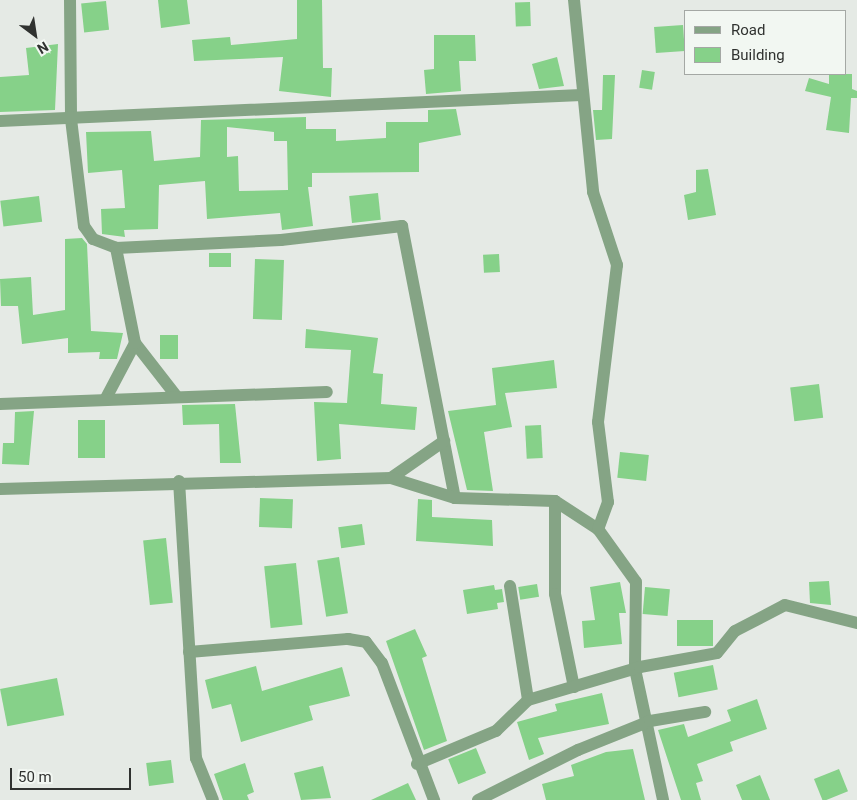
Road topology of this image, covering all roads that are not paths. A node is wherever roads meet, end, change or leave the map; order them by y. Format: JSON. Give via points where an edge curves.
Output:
{"nodes":[{"id":1,"x":70,"y":0,"type":"edge"},
{"id":2,"x":574,"y":0,"type":"edge"},
{"id":3,"x":580,"y":95,"type":"junction"},
{"id":4,"x":71,"y":119,"type":"junction"},
{"id":5,"x":0,"y":121,"type":"edge"},
{"id":6,"x":116,"y":248,"type":"junction"},
{"id":7,"x":135,"y":343,"type":"junction"},
{"id":8,"x":327,"y":392,"type":"dead end"},
{"id":9,"x":177,"y":397,"type":"junction"},
{"id":10,"x":105,"y":400,"type":"junction"},
{"id":11,"x":0,"y":404,"type":"edge"},
{"id":12,"x":444,"y":441,"type":"junction"},
{"id":13,"x":391,"y":478,"type":"junction"},
{"id":14,"x":179,"y":481,"type":"junction"},
{"id":15,"x":0,"y":489,"type":"edge"},
{"id":16,"x":455,"y":498,"type":"junction"},
{"id":17,"x":555,"y":501,"type":"junction"},
{"id":18,"x":598,"y":529,"type":"junction"},
{"id":19,"x":510,"y":586,"type":"dead end"},
{"id":20,"x":857,"y":623,"type":"edge"},
{"id":21,"x":189,"y":652,"type":"junction"},
{"id":22,"x":635,"y":669,"type":"junction"},
{"id":23,"x":574,"y":687,"type":"junction"},
{"id":24,"x":528,"y":700,"type":"junction"},
{"id":25,"x":704,"y":712,"type":"dead end"},
{"id":26,"x":646,"y":723,"type":"junction"},
{"id":27,"x":417,"y":764,"type":"junction"},
{"id":28,"x":213,"y":800,"type":"edge"},
{"id":29,"x":434,"y":800,"type":"edge"},
{"id":30,"x":478,"y":800,"type":"edge"},
{"id":31,"x":664,"y":800,"type":"edge"}],
"edges":[{"from":1,"to":4,"type":"street"},
{"from":2,"to":3,"type":"street"},
{"from":3,"to":4,"type":"street"},
{"from":3,"to":18,"type":"street","via":[[593,192],[617,265],[598,422],[608,502]]},
{"from":4,"to":5,"type":"street"},
{"from":4,"to":6,"type":"street","via":[[84,226],[94,239]]},
{"from":6,"to":7,"type":"street"},
{"from":6,"to":12,"type":"street","via":[[281,240],[402,226]]},
{"from":7,"to":9,"type":"street"},
{"from":7,"to":10,"type":"street"},
{"from":8,"to":9,"type":"street"},
{"from":9,"to":10,"type":"street"},
{"from":10,"to":11,"type":"street"},
{"from":12,"to":13,"type":"street"},
{"from":12,"to":16,"type":"street"},
{"from":13,"to":14,"type":"street"},
{"from":13,"to":16,"type":"street"},
{"from":14,"to":15,"type":"street"},
{"from":14,"to":21,"type":"street"},
{"from":16,"to":17,"type":"street"},
{"from":17,"to":18,"type":"street"},
{"from":17,"to":23,"type":"street","via":[[555,594]]},
{"from":18,"to":22,"type":"street","via":[[636,582]]},
{"from":19,"to":24,"type":"street"},
{"from":20,"to":22,"type":"street","via":[[785,605],[735,631],[717,653]]},
{"from":21,"to":27,"type":"street","via":[[348,639],[366,642],[382,664]]},
{"from":21,"to":28,"type":"street","via":[[196,758]]},
{"from":22,"to":23,"type":"street"},
{"from":22,"to":26,"type":"street"},
{"from":23,"to":24,"type":"street"},
{"from":24,"to":27,"type":"street","via":[[496,731]]},
{"from":25,"to":26,"type":"street"},
{"from":26,"to":30,"type":"street","via":[[578,750]]},
{"from":26,"to":31,"type":"street"},
{"from":27,"to":29,"type":"street"}]}
